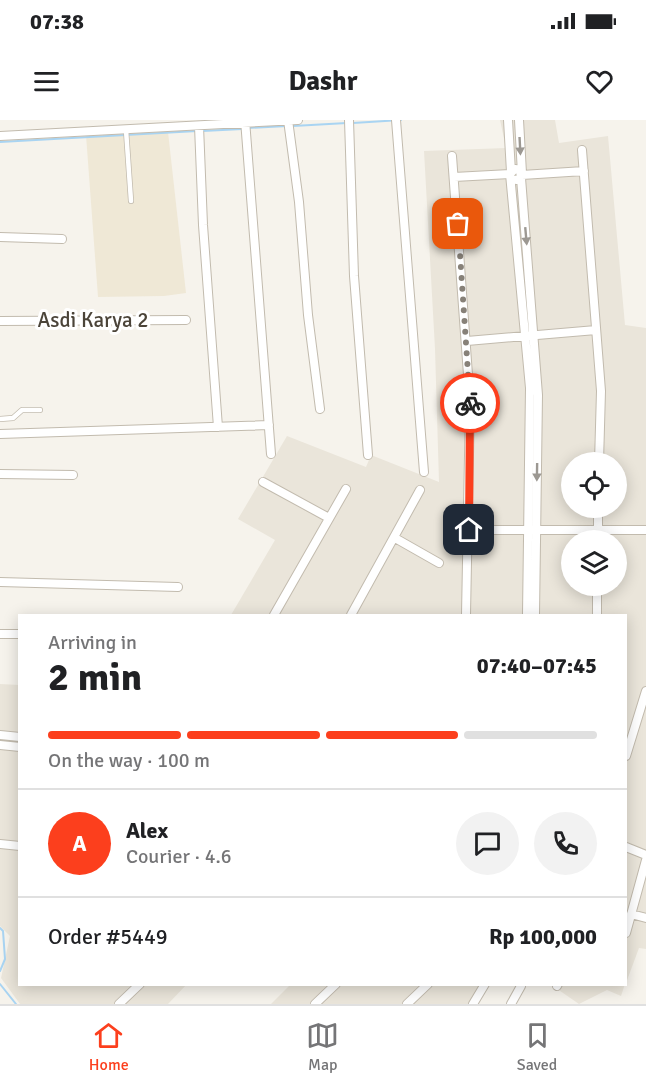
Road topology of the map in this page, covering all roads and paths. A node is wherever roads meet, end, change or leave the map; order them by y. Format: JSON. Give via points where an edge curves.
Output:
{"nodes":[{"id":1,"x":298,"y":120,"type":"edge"},
{"id":2,"x":508,"y":120,"type":"edge"},
{"id":3,"x":519,"y":120,"type":"edge"},
{"id":4,"x":396,"y":121,"type":"edge"},
{"id":5,"x":349,"y":122,"type":"edge"},
{"id":6,"x":288,"y":123,"type":"edge"},
{"id":7,"x":158,"y":124,"type":"edge"},
{"id":8,"x":246,"y":125,"type":"edge"},
{"id":9,"x":199,"y":130,"type":"junction"},
{"id":10,"x":126,"y":134,"type":"junction"},
{"id":11,"x":0,"y":136,"type":"edge"},
{"id":12,"x":582,"y":150,"type":"dead end"},
{"id":13,"x":452,"y":156,"type":"dead end"},
{"id":14,"x":584,"y":171,"type":"junction"},
{"id":15,"x":516,"y":175,"type":"junction"},
{"id":16,"x":454,"y":177,"type":"junction"},
{"id":17,"x":131,"y":201,"type":"dead end"},
{"id":18,"x":0,"y":237,"type":"edge"},
{"id":19,"x":62,"y":239,"type":"dead end"},
{"id":20,"x":186,"y":320,"type":"dead end"},
{"id":21,"x":0,"y":321,"type":"edge"},
{"id":22,"x":596,"y":330,"type":"junction"},
{"id":23,"x":529,"y":334,"type":"junction"},
{"id":24,"x":467,"y":341,"type":"junction"},
{"id":25,"x":40,"y":410,"type":"dead end"},
{"id":26,"x":320,"y":410,"type":"dead end"},
{"id":27,"x":0,"y":419,"type":"edge"},
{"id":28,"x":269,"y":425,"type":"junction"},
{"id":29,"x":218,"y":427,"type":"junction"},
{"id":30,"x":0,"y":434,"type":"edge"},
{"id":31,"x":599,"y":452,"type":"edge"},
{"id":32,"x":271,"y":454,"type":"dead end"},
{"id":33,"x":368,"y":455,"type":"dead end"},
{"id":34,"x":424,"y":472,"type":"dead end"},
{"id":35,"x":0,"y":474,"type":"edge"},
{"id":36,"x":73,"y":475,"type":"dead end"},
{"id":37,"x":263,"y":482,"type":"dead end"},
{"id":38,"x":346,"y":489,"type":"dead end"},
{"id":39,"x":420,"y":490,"type":"dead end"},
{"id":40,"x":329,"y":518,"type":"junction"},
{"id":41,"x":598,"y":518,"type":"edge"},
{"id":42,"x":469,"y":530,"type":"junction"},
{"id":43,"x":532,"y":530,"type":"junction"},
{"id":44,"x":561,"y":530,"type":"edge"},
{"id":45,"x":598,"y":530,"type":"edge"},
{"id":46,"x":627,"y":530,"type":"edge"},
{"id":47,"x":646,"y":530,"type":"edge"},
{"id":48,"x":395,"y":538,"type":"junction"},
{"id":49,"x":439,"y":563,"type":"dead end"},
{"id":50,"x":0,"y":582,"type":"edge"},
{"id":51,"x":178,"y":587,"type":"dead end"},
{"id":52,"x":597,"y":596,"type":"edge"},
{"id":53,"x":275,"y":614,"type":"edge"},
{"id":54,"x":352,"y":614,"type":"edge"},
{"id":55,"x":466,"y":614,"type":"edge"},
{"id":56,"x":527,"y":614,"type":"edge"},
{"id":57,"x":535,"y":614,"type":"edge"},
{"id":58,"x":597,"y":614,"type":"edge"},
{"id":59,"x":0,"y":633,"type":"edge"},
{"id":60,"x":18,"y":634,"type":"edge"},
{"id":61,"x":646,"y":691,"type":"edge"},
{"id":62,"x":0,"y":735,"type":"edge"},
{"id":63,"x":18,"y":737,"type":"edge"},
{"id":64,"x":0,"y":745,"type":"edge"},
{"id":65,"x":18,"y":747,"type":"edge"},
{"id":66,"x":627,"y":753,"type":"edge"},
{"id":67,"x":0,"y":843,"type":"edge"},
{"id":68,"x":18,"y":846,"type":"edge"},
{"id":69,"x":627,"y":847,"type":"edge"},
{"id":70,"x":643,"y":852,"type":"edge"},
{"id":71,"x":645,"y":865,"type":"edge"},
{"id":72,"x":631,"y":914,"type":"junction"},
{"id":73,"x":646,"y":918,"type":"edge"},
{"id":74,"x":627,"y":929,"type":"edge"},
{"id":75,"x":138,"y":986,"type":"edge"},
{"id":76,"x":334,"y":986,"type":"edge"},
{"id":77,"x":426,"y":986,"type":"edge"},
{"id":78,"x":484,"y":986,"type":"edge"},
{"id":79,"x":521,"y":986,"type":"dead end"},
{"id":80,"x":413,"y":1002,"type":"edge"},
{"id":81,"x":119,"y":1004,"type":"edge"},
{"id":82,"x":315,"y":1004,"type":"edge"},
{"id":83,"x":472,"y":1004,"type":"edge"},
{"id":84,"x":511,"y":1004,"type":"edge"}],
"edges":[{"from":1,"to":6,"type":"street"},
{"from":2,"to":15,"type":"street"},
{"from":3,"to":15,"type":"street","one_way":true},
{"from":4,"to":34,"type":"street"},
{"from":5,"to":33,"type":"street","via":[[354,276]]},
{"from":6,"to":8,"type":"street"},
{"from":6,"to":26,"type":"street"},
{"from":7,"to":9,"type":"street"},
{"from":7,"to":10,"type":"street"},
{"from":8,"to":9,"type":"street"},
{"from":8,"to":28,"type":"street"},
{"from":9,"to":29,"type":"street"},
{"from":10,"to":11,"type":"street"},
{"from":10,"to":17,"type":"lane"},
{"from":12,"to":14,"type":"street"},
{"from":13,"to":16,"type":"street"},
{"from":14,"to":15,"type":"street"},
{"from":14,"to":22,"type":"street"},
{"from":15,"to":16,"type":"street"},
{"from":15,"to":23,"type":"street"},
{"from":16,"to":24,"type":"street"},
{"from":18,"to":19,"type":"street"},
{"from":20,"to":21,"type":"street","name":"Asdi Karya 2"},
{"from":22,"to":23,"type":"street"},
{"from":22,"to":31,"type":"street","via":[[601,391]]},
{"from":23,"to":24,"type":"street"},
{"from":23,"to":43,"type":"street"},
{"from":24,"to":42,"type":"street"},
{"from":25,"to":27,"type":"lane","via":[[21,410],[13,418]]},
{"from":28,"to":29,"type":"street"},
{"from":28,"to":32,"type":"street"},
{"from":29,"to":30,"type":"street"},
{"from":35,"to":36,"type":"street"},
{"from":37,"to":40,"type":"street"},
{"from":38,"to":40,"type":"street"},
{"from":39,"to":48,"type":"street"},
{"from":40,"to":53,"type":"street"},
{"from":41,"to":45,"type":"street"},
{"from":42,"to":43,"type":"street"},
{"from":42,"to":55,"type":"street"},
{"from":43,"to":44,"type":"street"},
{"from":43,"to":56,"type":"street"},
{"from":43,"to":57,"type":"street"},
{"from":46,"to":47,"type":"street"},
{"from":48,"to":49,"type":"street"},
{"from":48,"to":54,"type":"street"},
{"from":50,"to":51,"type":"street"},
{"from":52,"to":58,"type":"street"},
{"from":59,"to":60,"type":"street"},
{"from":61,"to":66,"type":"street"},
{"from":62,"to":63,"type":"street"},
{"from":64,"to":65,"type":"street"},
{"from":67,"to":68,"type":"street"},
{"from":69,"to":70,"type":"street"},
{"from":71,"to":72,"type":"street"},
{"from":72,"to":73,"type":"street"},
{"from":72,"to":74,"type":"street"},
{"from":75,"to":81,"type":"street"},
{"from":76,"to":82,"type":"street"},
{"from":77,"to":80,"type":"street"},
{"from":78,"to":83,"type":"street"},
{"from":79,"to":84,"type":"street"}]}
